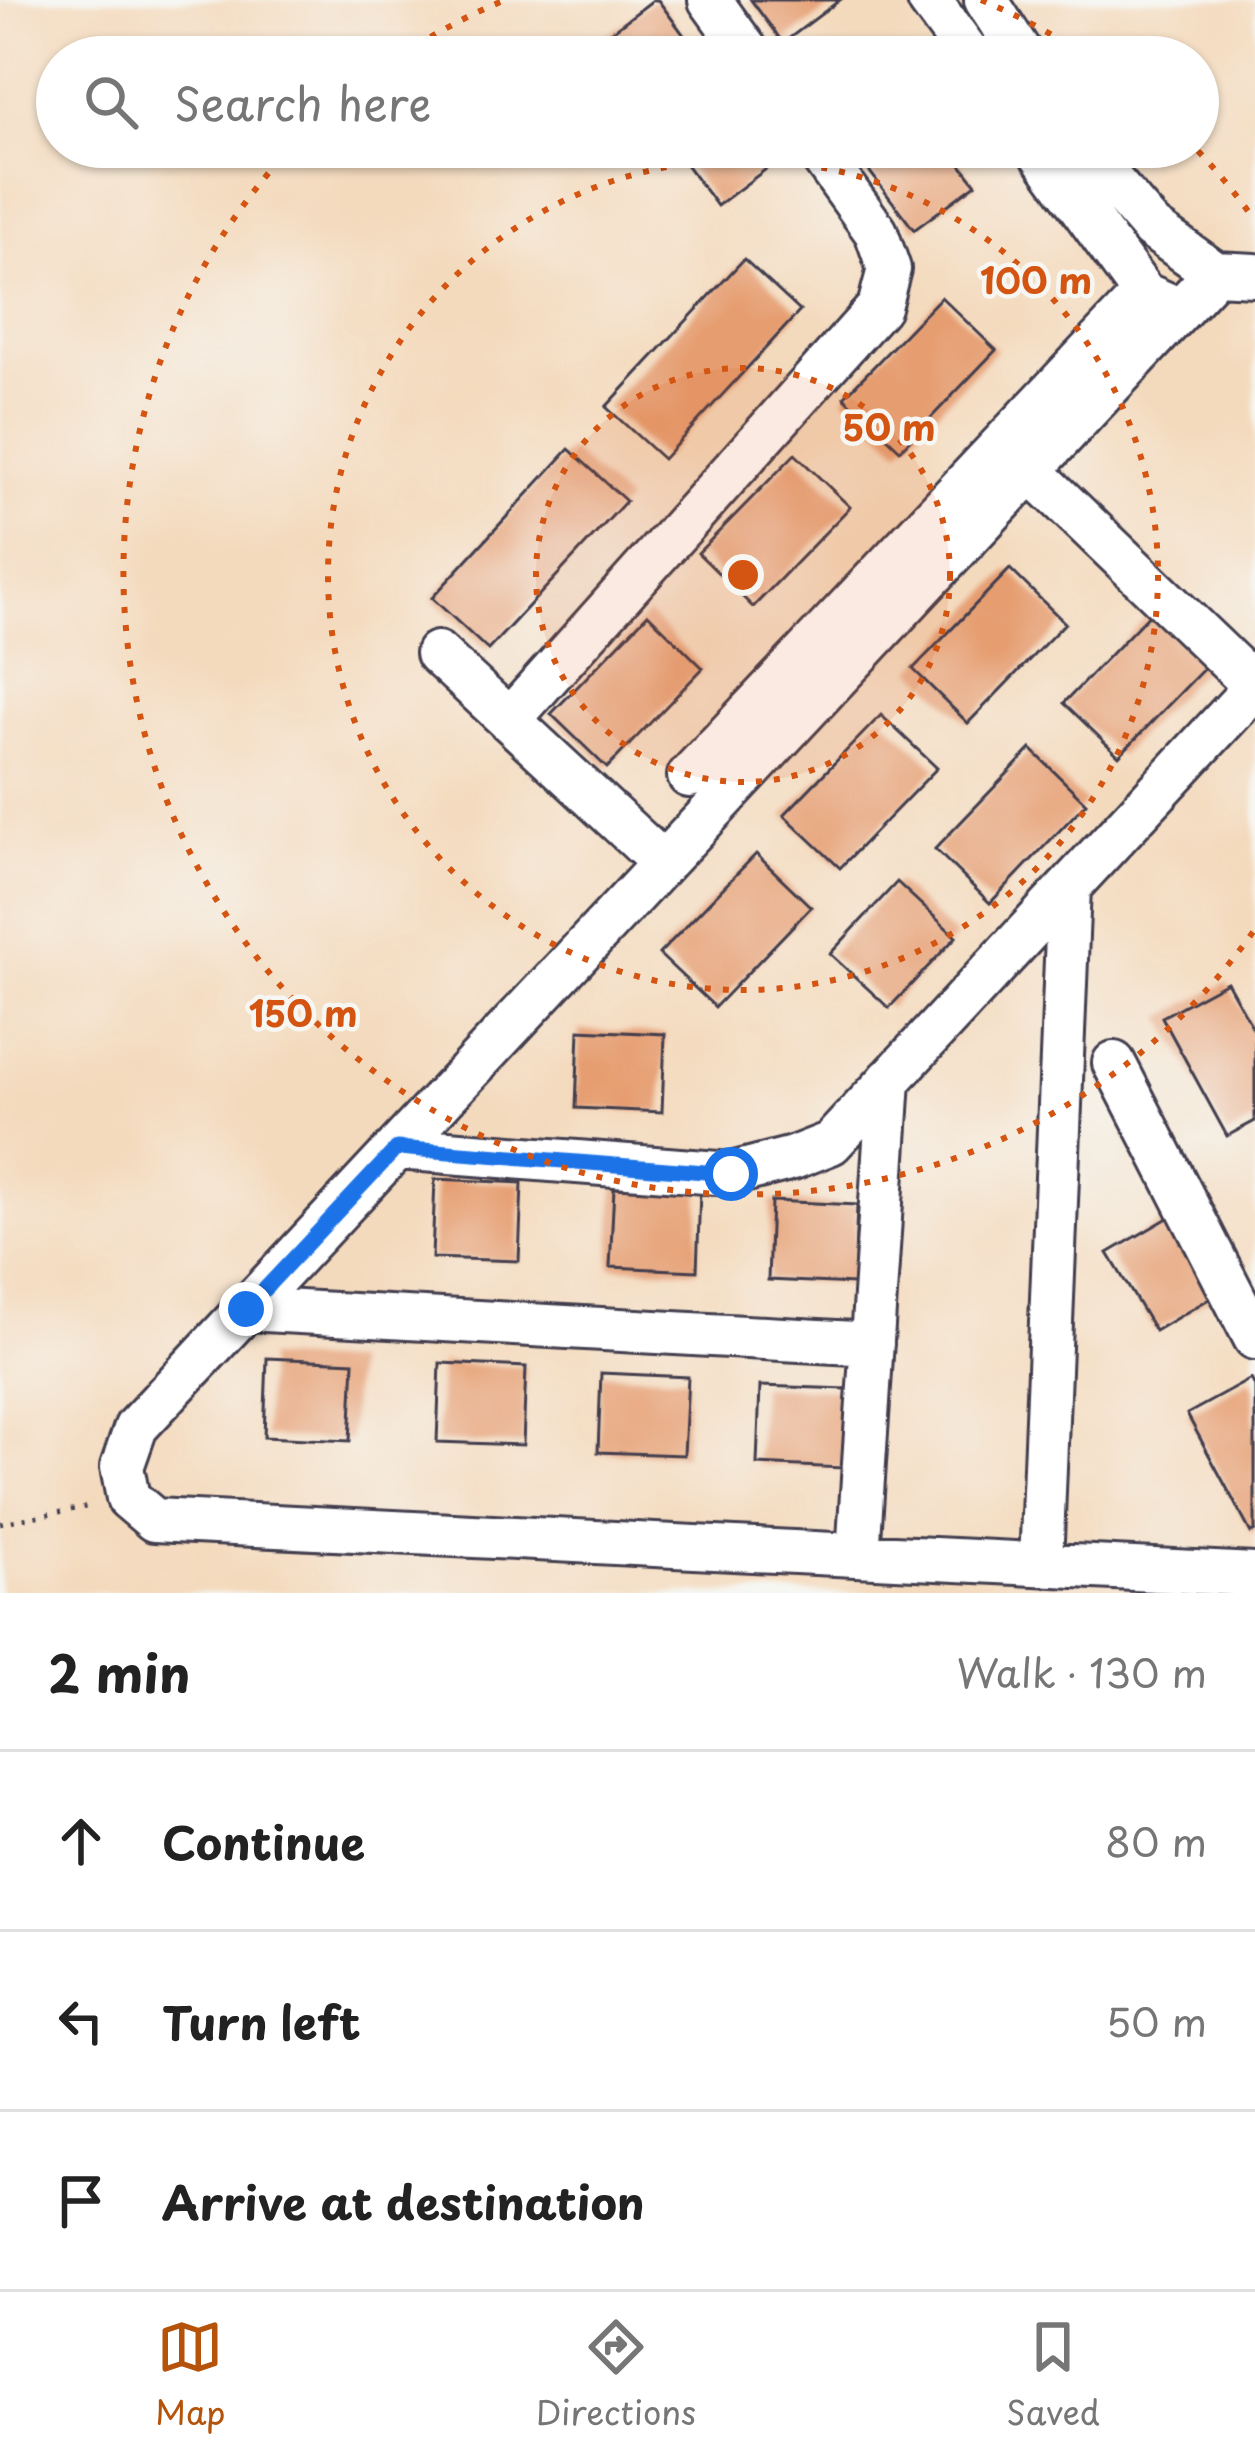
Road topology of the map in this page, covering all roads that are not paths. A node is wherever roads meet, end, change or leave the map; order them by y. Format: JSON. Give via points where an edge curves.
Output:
{"nodes":[{"id":1,"x":710,"y":0,"type":"edge"},
{"id":2,"x":929,"y":0,"type":"edge"},
{"id":3,"x":986,"y":0,"type":"edge"},
{"id":4,"x":736,"y":36,"type":"edge"},
{"id":5,"x":956,"y":36,"type":"edge"},
{"id":6,"x":1009,"y":36,"type":"edge"},
{"id":7,"x":830,"y":168,"type":"edge"},
{"id":8,"x":1053,"y":168,"type":"edge"},
{"id":9,"x":1100,"y":168,"type":"edge"},
{"id":10,"x":1235,"y":274,"type":"edge"},
{"id":11,"x":1162,"y":302,"type":"junction"},
{"id":12,"x":1030,"y":470,"type":"junction"},
{"id":13,"x":437,"y":653,"type":"dead end"},
{"id":14,"x":1255,"y":686,"type":"edge"},
{"id":15,"x":509,"y":720,"type":"junction"},
{"id":16,"x":689,"y":776,"type":"dead end"},
{"id":17,"x":663,"y":863,"type":"junction"},
{"id":18,"x":1069,"y":887,"type":"junction"},
{"id":19,"x":1114,"y":1063,"type":"dead end"},
{"id":20,"x":889,"y":1080,"type":"junction"},
{"id":21,"x":397,"y":1148,"type":"junction"},
{"id":22,"x":246,"y":1309,"type":"junction"},
{"id":23,"x":1255,"y":1338,"type":"edge"},
{"id":24,"x":872,"y":1344,"type":"junction"},
{"id":25,"x":858,"y":1555,"type":"junction"},
{"id":26,"x":1041,"y":1564,"type":"junction"},
{"id":27,"x":1255,"y":1575,"type":"edge"}],
"edges":[{"from":1,"to":4,"type":"street"},
{"from":2,"to":5,"type":"street"},
{"from":3,"to":6,"type":"street"},
{"from":7,"to":15,"type":"street","via":[[876,232],[889,269],[879,307]]},
{"from":8,"to":11,"type":"street"},
{"from":9,"to":10,"type":"street","via":[[1152,228]]},
{"from":10,"to":11,"type":"street"},
{"from":11,"to":12,"type":"street"},
{"from":11,"to":16,"type":"street"},
{"from":12,"to":14,"type":"street"},
{"from":12,"to":17,"type":"street"},
{"from":13,"to":15,"type":"street"},
{"from":14,"to":18,"type":"street"},
{"from":15,"to":17,"type":"street"},
{"from":17,"to":21,"type":"street"},
{"from":18,"to":20,"type":"street"},
{"from":18,"to":26,"type":"street"},
{"from":19,"to":23,"type":"street"},
{"from":20,"to":21,"type":"street","via":[[831,1143],[731,1174]]},
{"from":20,"to":24,"type":"street"},
{"from":21,"to":22,"type":"street"},
{"from":22,"to":24,"type":"street"},
{"from":22,"to":25,"type":"street","via":[[136,1427],[122,1467],[128,1498],[154,1520]]},
{"from":24,"to":25,"type":"street"},
{"from":25,"to":26,"type":"street"},
{"from":26,"to":27,"type":"street"}]}
